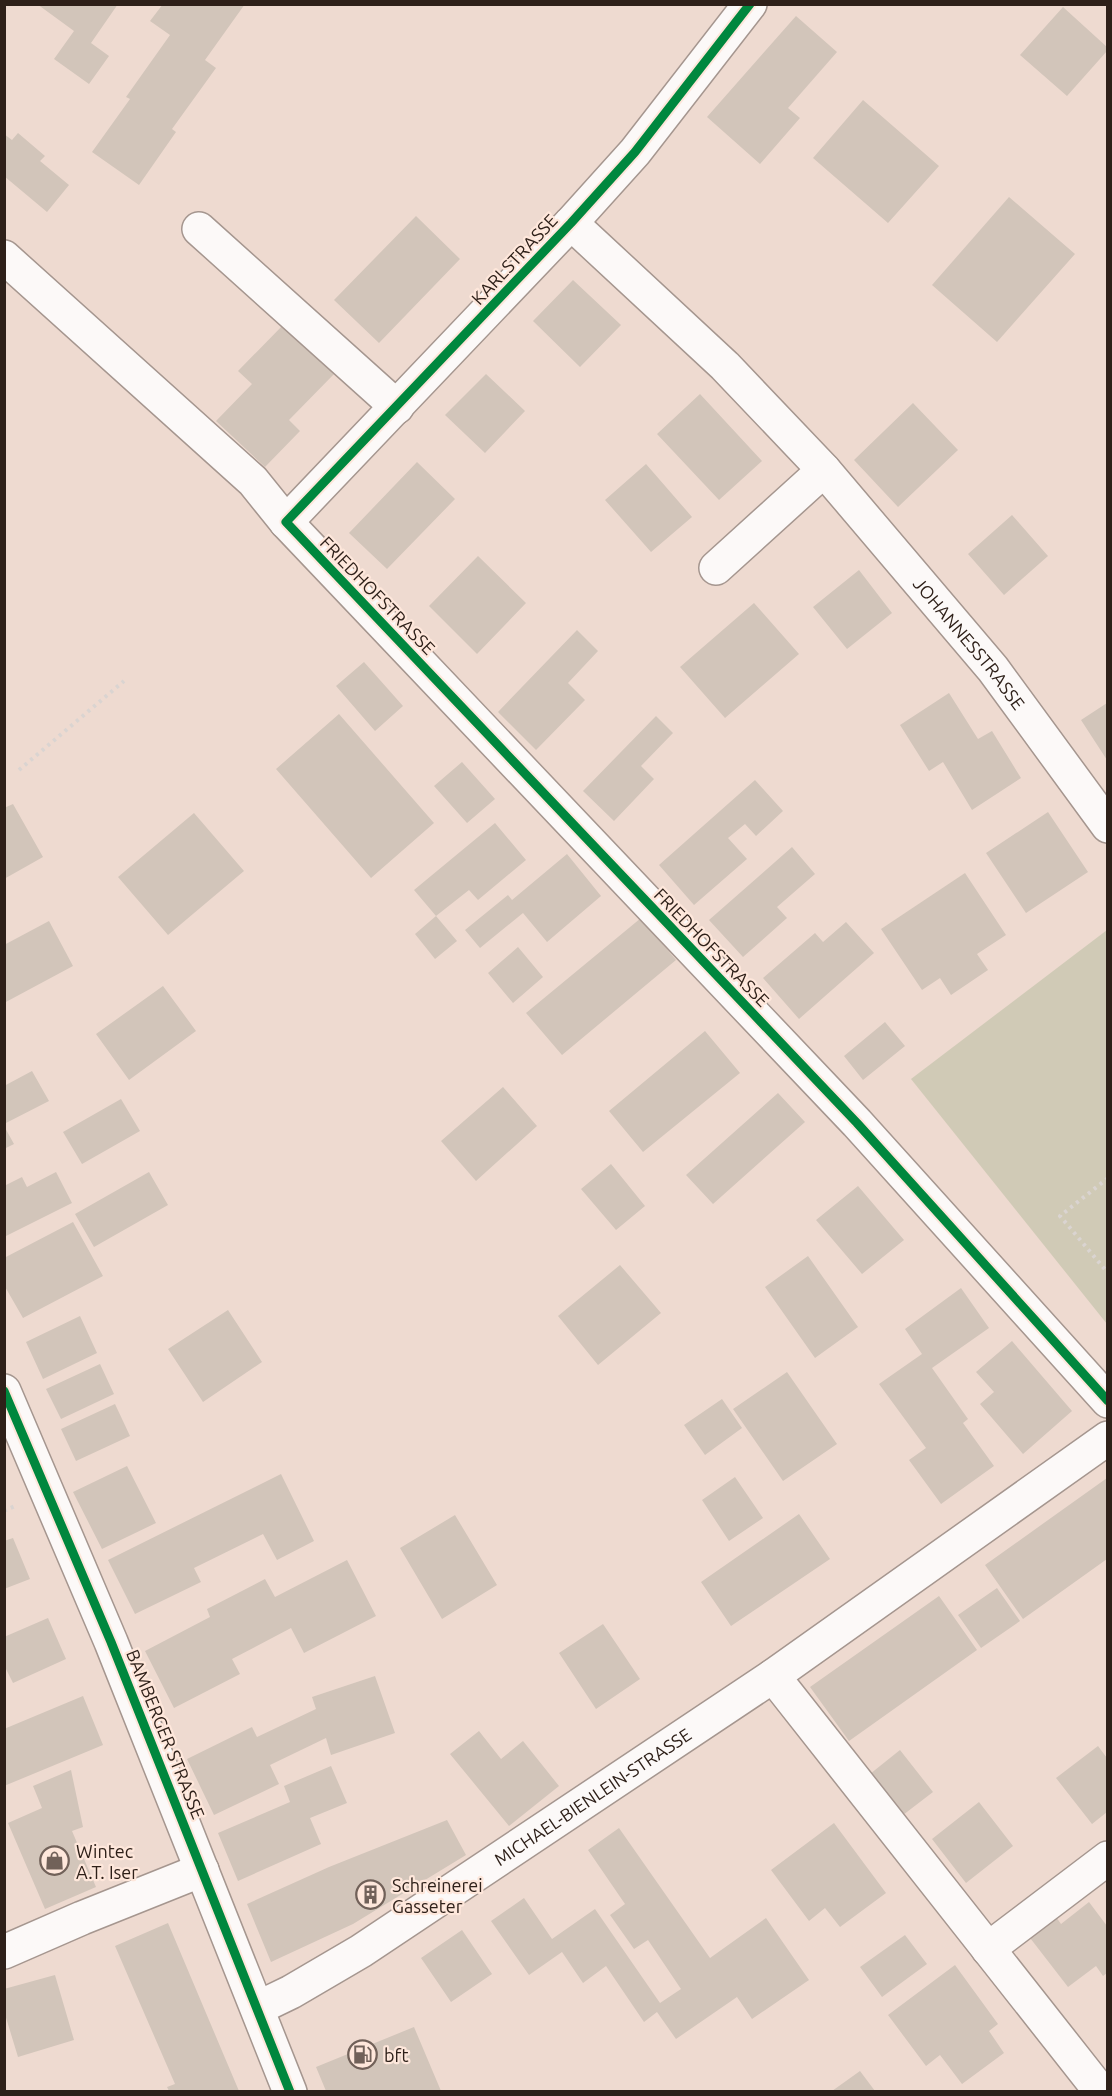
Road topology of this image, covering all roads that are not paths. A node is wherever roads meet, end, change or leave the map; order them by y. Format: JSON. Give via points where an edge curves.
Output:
{"nodes":[{"id":1,"x":750,"y":4,"type":"edge"},
{"id":2,"x":571,"y":223,"type":"junction"},
{"id":3,"x":199,"y":229,"type":"dead end"},
{"id":4,"x":4,"y":257,"type":"edge"},
{"id":5,"x":397,"y":407,"type":"junction"},
{"id":6,"x":824,"y":470,"type":"junction"},
{"id":7,"x":286,"y":522,"type":"junction"},
{"id":8,"x":717,"y":568,"type":"dead end"},
{"id":9,"x":1107,"y":826,"type":"edge"},
{"id":10,"x":4,"y":1391,"type":"edge"},
{"id":11,"x":1107,"y":1401,"type":"edge"},
{"id":12,"x":1107,"y":1438,"type":"edge"},
{"id":13,"x":773,"y":1676,"type":"junction"},
{"id":14,"x":1107,"y":1858,"type":"edge"},
{"id":15,"x":202,"y":1870,"type":"junction"},
{"id":16,"x":988,"y":1949,"type":"junction"},
{"id":17,"x":4,"y":1952,"type":"edge"},
{"id":18,"x":258,"y":2008,"type":"junction"},
{"id":19,"x":290,"y":2091,"type":"edge"},
{"id":20,"x":1101,"y":2091,"type":"edge"}],
"edges":[{"from":1,"to":2,"type":"street","name":"KARLSTRASSE","via":[[635,152]]},
{"from":2,"to":5,"type":"street","name":"KARLSTRASSE"},
{"from":2,"to":6,"type":"street","name":"JOHANNESSTRASSE","via":[[725,366]]},
{"from":3,"to":5,"type":"street"},
{"from":4,"to":7,"type":"street","name":"FRIEDHOFSTRASSE","via":[[254,481]]},
{"from":5,"to":7,"type":"street","name":"KARLSTRASSE"},
{"from":6,"to":8,"type":"street"},
{"from":6,"to":9,"type":"street","name":"JOHANNESSTRASSE","via":[[993,669]]},
{"from":7,"to":11,"type":"street","name":"FRIEDHOFSTRASSE","via":[[857,1123]]},
{"from":10,"to":15,"type":"street","name":"BAMBERGER STRASSE","via":[[111,1642]]},
{"from":12,"to":13,"type":"street","name":"MICHAEL-BIENLEIN-STRASSE"},
{"from":13,"to":16,"type":"street"},
{"from":13,"to":18,"type":"street","name":"MICHAEL-BIENLEIN-STRASSE","via":[[361,1951]]},
{"from":14,"to":16,"type":"street"},
{"from":15,"to":17,"type":"street"},
{"from":15,"to":18,"type":"street","name":"BAMBERGER STRASSE"},
{"from":16,"to":20,"type":"street"},
{"from":18,"to":19,"type":"street","name":"BAMBERGER STRASSE"}]}
